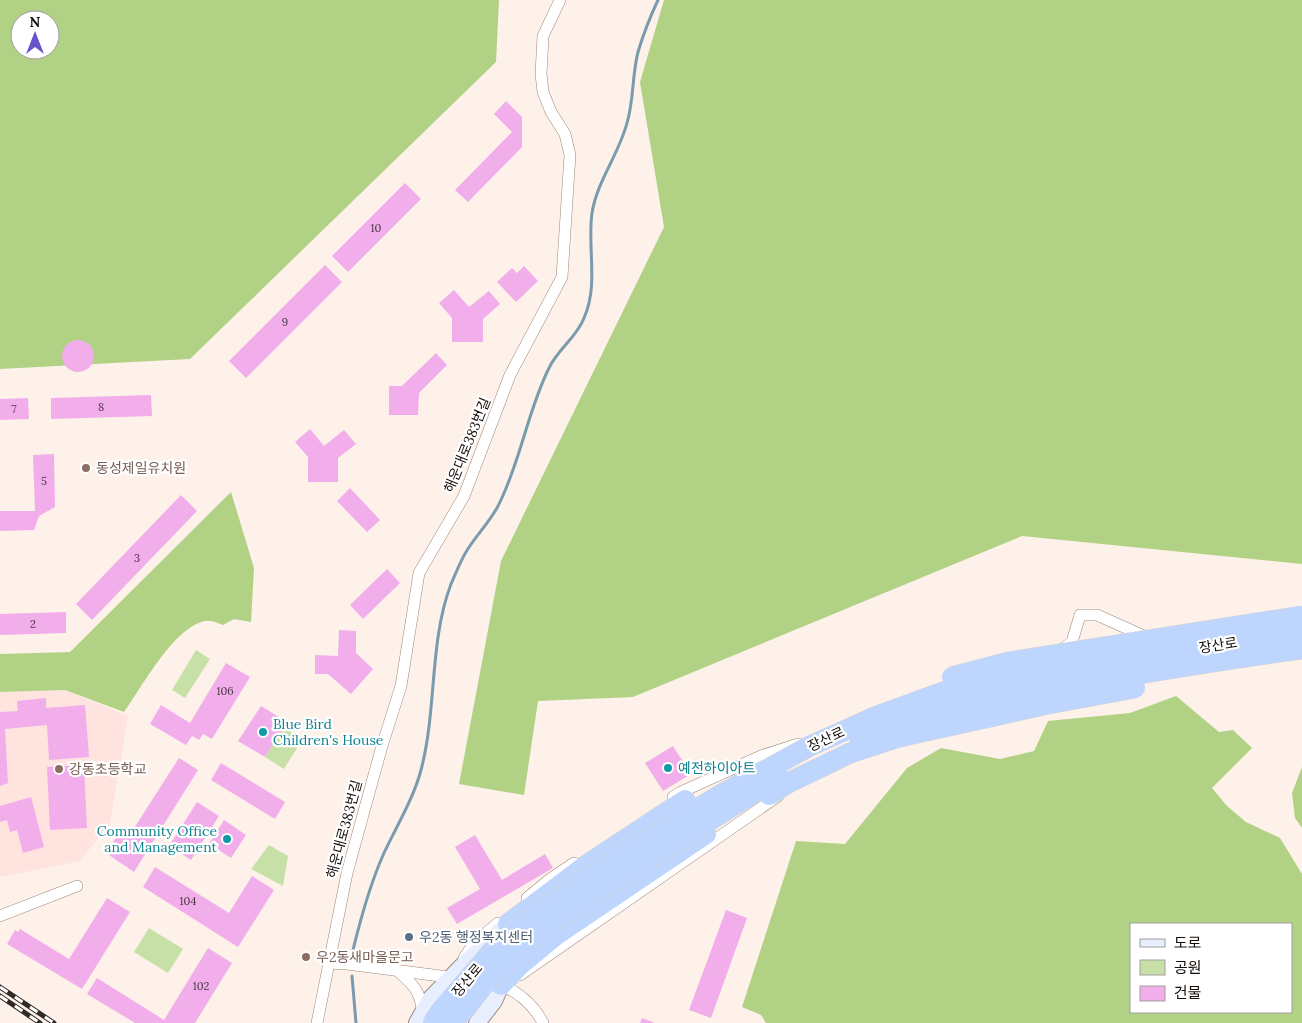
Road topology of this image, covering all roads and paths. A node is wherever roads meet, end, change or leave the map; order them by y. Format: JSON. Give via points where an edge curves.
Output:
{"nodes":[{"id":1,"x":560,"y":0,"type":"edge"},
{"id":2,"x":1302,"y":616,"type":"edge"},
{"id":3,"x":1302,"y":624,"type":"edge"},
{"id":4,"x":1302,"y":632,"type":"edge"},
{"id":5,"x":1236,"y":636,"type":"junction"},
{"id":6,"x":1302,"y":649,"type":"edge"},
{"id":7,"x":1302,"y":657,"type":"edge"},
{"id":8,"x":1302,"y":663,"type":"edge"},
{"id":9,"x":1241,"y":664,"type":"junction"},
{"id":10,"x":834,"y":733,"type":"junction"},
{"id":11,"x":842,"y":750,"type":"junction"},
{"id":12,"x":77,"y":886,"type":"dead end"},
{"id":13,"x":0,"y":916,"type":"edge"},
{"id":14,"x":508,"y":924,"type":"joint"},
{"id":15,"x":328,"y":963,"type":"junction"},
{"id":16,"x":399,"y":972,"type":"junction"},
{"id":17,"x":450,"y":978,"type":"junction"},
{"id":18,"x":501,"y":985,"type":"junction"},
{"id":19,"x":424,"y":1020,"type":"edge"},
{"id":20,"x":478,"y":1022,"type":"edge"},
{"id":21,"x":317,"y":1023,"type":"edge"},
{"id":22,"x":453,"y":1023,"type":"edge"},
{"id":23,"x":543,"y":1023,"type":"edge"}],
"edges":[{"from":1,"to":15,"type":"street","name":"해운대로383번길","via":[[543,36],[542,74],[543,92],[550,112],[565,134],[570,155],[562,277],[510,375],[464,496],[419,573],[401,686],[347,873]]},
{"from":2,"to":14,"type":"highway","bridge":true,"via":[[1009,662],[924,685],[814,731],[685,800],[585,866]]},
{"from":3,"to":5,"type":"street"},
{"from":4,"to":19,"type":"highway","name":"장산로","bridge":true,"via":[[1016,676],[943,692],[860,723],[720,795],[619,857],[548,906],[493,950],[440,1012]]},
{"from":5,"to":9,"type":"street"},
{"from":5,"to":10,"type":"street","via":[[1144,636],[1097,615],[1080,614],[1072,642],[1043,663],[925,691]]},
{"from":6,"to":22,"type":"highway","name":"장산로","bridge":true,"via":[[1001,697],[882,728],[831,750],[753,793],[554,922],[513,955]]},
{"from":7,"to":9,"type":"street"},
{"from":8,"to":18,"type":"highway","bridge":true,"via":[[1214,674],[1058,702],[899,737],[850,753],[788,783],[706,834],[555,936]]},
{"from":9,"to":11,"type":"street","via":[[1130,682],[936,721]]},
{"from":10,"to":11,"type":"street"},
{"from":10,"to":17,"type":"street","via":[[761,756],[682,792],[550,879],[474,943]]},
{"from":11,"to":18,"type":"street","via":[[527,971]]},
{"from":12,"to":13,"type":"street"},
{"from":14,"to":17,"type":"main road"},
{"from":15,"to":16,"type":"street"},
{"from":15,"to":21,"type":"street","name":"해운대로383번길"},
{"from":16,"to":17,"type":"street"},
{"from":16,"to":19,"type":"street","via":[[414,984],[421,997]]},
{"from":17,"to":18,"type":"street"},
{"from":17,"to":19,"type":"main road","via":[[431,998]]},
{"from":18,"to":20,"type":"main road","via":[[494,1001]]},
{"from":18,"to":23,"type":"street","via":[[518,994]]}]}
